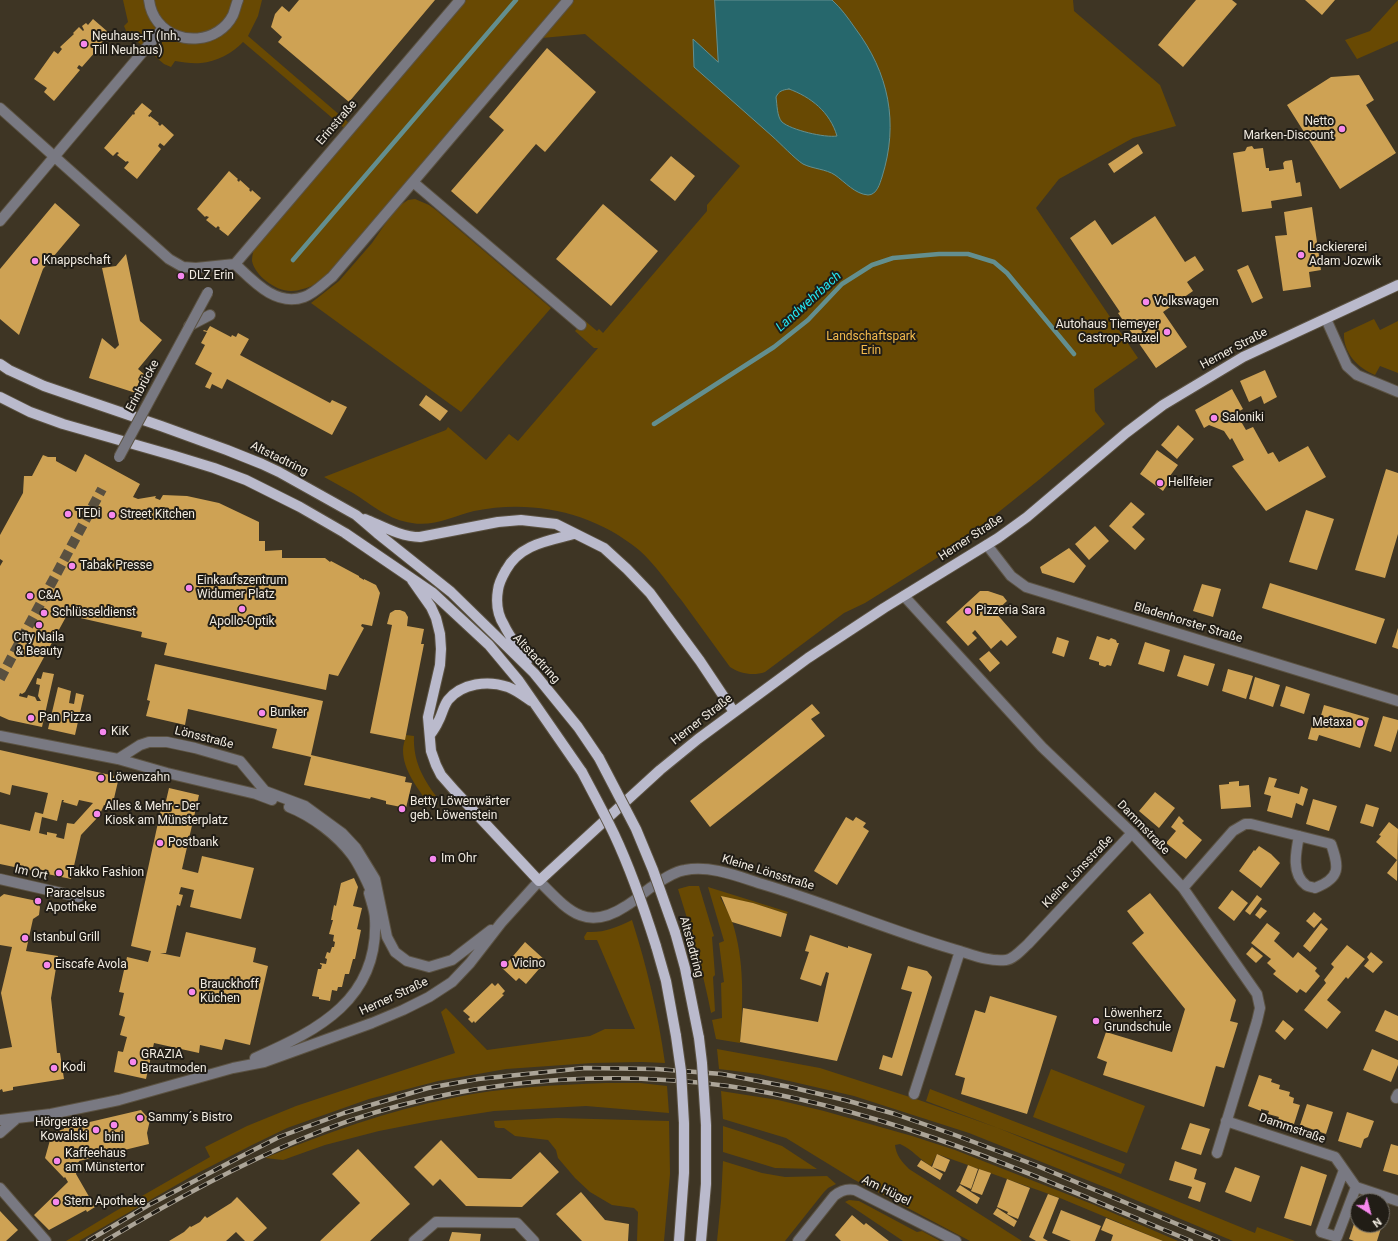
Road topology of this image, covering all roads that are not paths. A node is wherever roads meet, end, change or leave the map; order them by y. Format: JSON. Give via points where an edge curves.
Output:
{"nodes":[{"id":1,"x":149,"y":0,"type":"edge"},
{"id":2,"x":238,"y":0,"type":"edge"},
{"id":3,"x":460,"y":0,"type":"edge"},
{"id":4,"x":568,"y":0,"type":"edge"},
{"id":5,"x":163,"y":28,"type":"junction"},
{"id":6,"x":0,"y":108,"type":"edge"},
{"id":7,"x":54,"y":157,"type":"junction"},
{"id":8,"x":413,"y":182,"type":"junction"},
{"id":9,"x":0,"y":221,"type":"edge"},
{"id":10,"x":235,"y":264,"type":"junction"},
{"id":11,"x":1398,"y":285,"type":"edge"},
{"id":12,"x":208,"y":292,"type":"dead end"},
{"id":13,"x":210,"y":315,"type":"dead end"},
{"id":14,"x":1326,"y":320,"type":"junction"},
{"id":15,"x":581,"y":325,"type":"dead end"},
{"id":16,"x":189,"y":326,"type":"junction"},
{"id":17,"x":0,"y":364,"type":"edge"},
{"id":18,"x":1398,"y":392,"type":"edge"},
{"id":19,"x":0,"y":397,"type":"edge"},
{"id":20,"x":119,"y":457,"type":"dead end"},
{"id":21,"x":356,"y":515,"type":"junction"},
{"id":22,"x":574,"y":534,"type":"junction"},
{"id":23,"x":987,"y":545,"type":"junction"},
{"id":24,"x":412,"y":580,"type":"junction"},
{"id":25,"x":904,"y":596,"type":"junction"},
{"id":26,"x":534,"y":673,"type":"junction"},
{"id":27,"x":1398,"y":701,"type":"edge"},
{"id":28,"x":534,"y":703,"type":"junction"},
{"id":29,"x":734,"y":712,"type":"junction"},
{"id":30,"x":430,"y":735,"type":"junction"},
{"id":31,"x":0,"y":736,"type":"edge"},
{"id":32,"x":118,"y":759,"type":"junction"},
{"id":33,"x":1132,"y":834,"type":"junction"},
{"id":34,"x":1299,"y":836,"type":"junction"},
{"id":35,"x":366,"y":864,"type":"junction"},
{"id":36,"x":0,"y":879,"type":"edge"},
{"id":37,"x":539,"y":881,"type":"junction"},
{"id":38,"x":367,"y":882,"type":"junction"},
{"id":39,"x":1183,"y":888,"type":"junction"},
{"id":40,"x":79,"y":897,"type":"dead end"},
{"id":41,"x":380,"y":908,"type":"junction"},
{"id":42,"x":501,"y":923,"type":"junction"},
{"id":43,"x":960,"y":950,"type":"junction"},
{"id":44,"x":233,"y":1068,"type":"junction"},
{"id":45,"x":914,"y":1094,"type":"dead end"},
{"id":46,"x":16,"y":1118,"type":"junction"},
{"id":47,"x":0,"y":1120,"type":"edge"},
{"id":48,"x":1226,"y":1121,"type":"junction"},
{"id":49,"x":0,"y":1134,"type":"edge"},
{"id":50,"x":1217,"y":1152,"type":"dead end"},
{"id":51,"x":1344,"y":1170,"type":"junction"},
{"id":52,"x":1356,"y":1187,"type":"junction"},
{"id":53,"x":0,"y":1188,"type":"edge"},
{"id":54,"x":1398,"y":1201,"type":"edge"},
{"id":55,"x":46,"y":1240,"type":"edge"},
{"id":56,"x":414,"y":1241,"type":"edge"},
{"id":57,"x":534,"y":1241,"type":"edge"},
{"id":58,"x":679,"y":1241,"type":"edge"},
{"id":59,"x":701,"y":1241,"type":"edge"},
{"id":60,"x":798,"y":1241,"type":"edge"},
{"id":61,"x":956,"y":1241,"type":"edge"}],
"edges":[{"from":1,"to":5,"type":"street","via":[[151,10]]},
{"from":2,"to":5,"type":"street","via":[[234,14],[227,23],[217,33],[207,37],[197,40],[185,39],[174,36]]},
{"from":3,"to":10,"type":"street","name":"Erinstraße"},
{"from":4,"to":8,"type":"street"},
{"from":5,"to":7,"type":"street"},
{"from":6,"to":7,"type":"street"},
{"from":7,"to":9,"type":"street"},
{"from":7,"to":10,"type":"street","via":[[169,259],[183,266],[196,268]]},
{"from":8,"to":10,"type":"street","via":[[332,276],[304,297],[288,300],[276,296],[264,290]]},
{"from":8,"to":15,"type":"street"},
{"from":11,"to":14,"type":"main road","name":"Herner Straße"},
{"from":12,"to":16,"type":"street","name":"Erinbrücke","bridge":true},
{"from":13,"to":16,"type":"street"},
{"from":14,"to":18,"type":"street","via":[[1347,366],[1357,375]]},
{"from":14,"to":23,"type":"main road","name":"Herner Straße","via":[[1244,357],[1163,405],[1027,517]]},
{"from":16,"to":20,"type":"street","name":"Erinbrücke","bridge":true},
{"from":17,"to":21,"type":"main road","name":"Altstadtring","via":[[44,386],[262,464]]},
{"from":19,"to":24,"type":"main road","name":"Altstadtring","via":[[63,424],[175,456],[246,480],[345,533]]},
{"from":21,"to":22,"type":"main road","via":[[412,537],[521,520],[556,524]]},
{"from":21,"to":26,"type":"main road","name":"Altstadtring","via":[[451,592]]},
{"from":22,"to":26,"type":"main road","via":[[539,543],[523,551],[511,560],[500,581],[496,604],[503,625]]},
{"from":22,"to":29,"type":"main road","via":[[604,548],[650,594]]},
{"from":23,"to":25,"type":"main road","name":"Herner Straße"},
{"from":23,"to":27,"type":"street","name":"Bladenhorster Straße","via":[[1011,576],[1026,587]]},
{"from":24,"to":28,"type":"main road","name":"Altstadtring","via":[[433,593],[489,645],[519,680]]},
{"from":24,"to":30,"type":"main road","via":[[431,607],[440,634],[440,665],[428,717]]},
{"from":25,"to":29,"type":"main road","name":"Herner Straße","via":[[808,658]]},
{"from":25,"to":33,"type":"street","name":"Dammstraße","via":[[1042,747]]},
{"from":26,"to":59,"type":"main road","name":"Altstadtring","bridge":true,"via":[[578,727],[599,758],[636,828],[675,932],[685,968],[703,1071],[706,1184]]},
{"from":28,"to":30,"type":"main road","via":[[507,687],[486,683],[472,685],[448,699]]},
{"from":28,"to":58,"type":"main road","name":"Altstadtring","bridge":true,"via":[[582,772],[614,834],[645,908],[666,981],[682,1071],[684,1173]]},
{"from":29,"to":37,"type":"main road","name":"Herner Straße","via":[[660,770]]},
{"from":30,"to":37,"type":"main road","via":[[431,751],[441,775]]},
{"from":31,"to":32,"type":"street","name":"Lönsstraße"},
{"from":32,"to":35,"type":"street","name":"Lönsstraße","via":[[140,745],[167,742],[240,761],[264,791],[305,806],[342,833]]},
{"from":32,"to":38,"type":"street","name":"Lönsstraße","via":[[256,794],[301,812],[333,835],[353,855]]},
{"from":33,"to":39,"type":"street","name":"Dammstraße"},
{"from":33,"to":43,"type":"street","name":"Kleine Lönsstraße","via":[[1018,953],[1008,960],[989,960]]},
{"from":34,"to":34,"type":"street","via":[[1331,844],[1337,866],[1334,878],[1324,885],[1315,888],[1306,885],[1300,876],[1296,865]]},
{"from":34,"to":39,"type":"street","via":[[1251,824],[1238,827]]},
{"from":35,"to":38,"type":"street","name":"Lönsstraße"},
{"from":35,"to":41,"type":"street","name":"Lönsstraße","via":[[375,879]]},
{"from":36,"to":40,"type":"street","name":"Im Ort"},
{"from":37,"to":42,"type":"street","name":"Herner Straße"},
{"from":37,"to":43,"type":"street","name":"Kleine Lönsstraße","via":[[573,912],[583,917],[602,917],[614,914],[627,906],[671,874],[685,870],[713,870],[782,890],[930,942]]},
{"from":38,"to":41,"type":"street","name":"Lönsstraße"},
{"from":38,"to":44,"type":"street","name":"Lönsstraße","via":[[375,918],[375,939],[365,976],[351,998],[336,1014],[305,1034]]},
{"from":39,"to":48,"type":"street","name":"Dammstraße","via":[[1249,982],[1259,1002],[1257,1021]]},
{"from":41,"to":42,"type":"street","name":"Lönsstraße","via":[[387,937],[395,952],[408,961],[429,966],[452,960]]},
{"from":42,"to":44,"type":"street","name":"Herner Straße","via":[[452,982],[429,997],[372,1023],[264,1062]]},
{"from":43,"to":45,"type":"street"},
{"from":44,"to":46,"type":"street","name":"Herner Straße","via":[[92,1106]]},
{"from":46,"to":47,"type":"street","name":"Herner Straße"},
{"from":46,"to":49,"type":"street"},
{"from":48,"to":50,"type":"street","name":"Dammstraße"},
{"from":48,"to":51,"type":"street","name":"Dammstraße","via":[[1335,1157]]},
{"from":51,"to":52,"type":"street","name":"Dammstraße"},
{"from":51,"to":52,"type":"street","via":[[1321,1232],[1338,1237]]},
{"from":52,"to":54,"type":"street"},
{"from":53,"to":55,"type":"street"},
{"from":56,"to":57,"type":"street","via":[[436,1222],[517,1223]]},
{"from":60,"to":61,"type":"street","name":"Am Hügel","via":[[834,1196],[850,1189]]}]}
